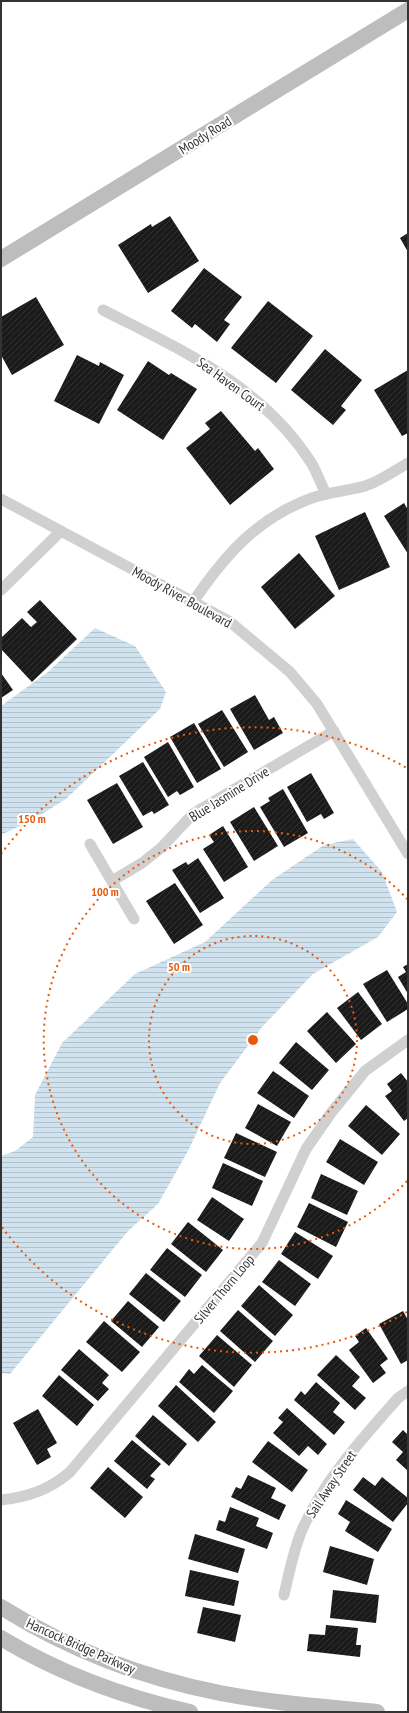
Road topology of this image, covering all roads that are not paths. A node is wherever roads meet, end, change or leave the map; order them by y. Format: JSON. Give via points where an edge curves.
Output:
{"nodes":[{"id":1,"x":408,"y":10,"type":"edge"},
{"id":2,"x":1,"y":260,"type":"edge"},
{"id":3,"x":103,"y":310,"type":"dead end"},
{"id":4,"x":408,"y":463,"type":"edge"},
{"id":5,"x":326,"y":494,"type":"junction"},
{"id":6,"x":1,"y":499,"type":"edge"},
{"id":7,"x":61,"y":531,"type":"junction"},
{"id":8,"x":1,"y":590,"type":"edge"},
{"id":9,"x":193,"y":602,"type":"junction"},
{"id":10,"x":334,"y":731,"type":"junction"},
{"id":11,"x":90,"y":844,"type":"dead end"},
{"id":12,"x":408,"y":854,"type":"edge"},
{"id":13,"x":112,"y":881,"type":"junction"},
{"id":14,"x":134,"y":919,"type":"dead end"},
{"id":15,"x":408,"y":1040,"type":"edge"},
{"id":16,"x":408,"y":1391,"type":"edge"},
{"id":17,"x":1,"y":1500,"type":"edge"},
{"id":18,"x":284,"y":1595,"type":"dead end"},
{"id":19,"x":1,"y":1607,"type":"edge"},
{"id":20,"x":1,"y":1638,"type":"edge"},
{"id":21,"x":190,"y":1712,"type":"edge"},
{"id":22,"x":377,"y":1712,"type":"edge"}],
"edges":[{"from":1,"to":2,"type":"main road","name":"Moody Road"},
{"from":3,"to":5,"type":"street","name":"Sea Haven Court","via":[[198,358],[244,390],[282,424],[313,466]]},
{"from":4,"to":5,"type":"street","via":[[367,486]]},
{"from":5,"to":9,"type":"street","via":[[305,501],[254,530],[221,562]]},
{"from":6,"to":7,"type":"street","name":"Moody River Boulevard"},
{"from":7,"to":8,"type":"street"},
{"from":7,"to":9,"type":"street","name":"Moody River Boulevard"},
{"from":9,"to":10,"type":"street","name":"Moody River Boulevard","via":[[229,621],[290,672],[317,704]]},
{"from":10,"to":12,"type":"street","name":"Moody River Boulevard"},
{"from":10,"to":13,"type":"street","name":"Blue Jasmine Drive","via":[[201,809],[152,856]]},
{"from":11,"to":13,"type":"street"},
{"from":13,"to":14,"type":"street"},
{"from":15,"to":17,"type":"street","name":"Silver Thorn Loop","via":[[365,1071],[331,1113],[306,1149],[262,1243],[70,1472],[56,1484],[40,1492]]},
{"from":16,"to":18,"type":"street","name":"Sail Away Street","via":[[398,1398],[348,1456],[318,1500],[301,1531]]},
{"from":19,"to":22,"type":"main road","name":"Hancock Bridge Parkway","via":[[64,1641],[110,1661],[164,1679],[248,1698]]},
{"from":20,"to":21,"type":"main road","name":"Hancock Bridge Parkway","via":[[85,1679],[164,1706]]}]}
